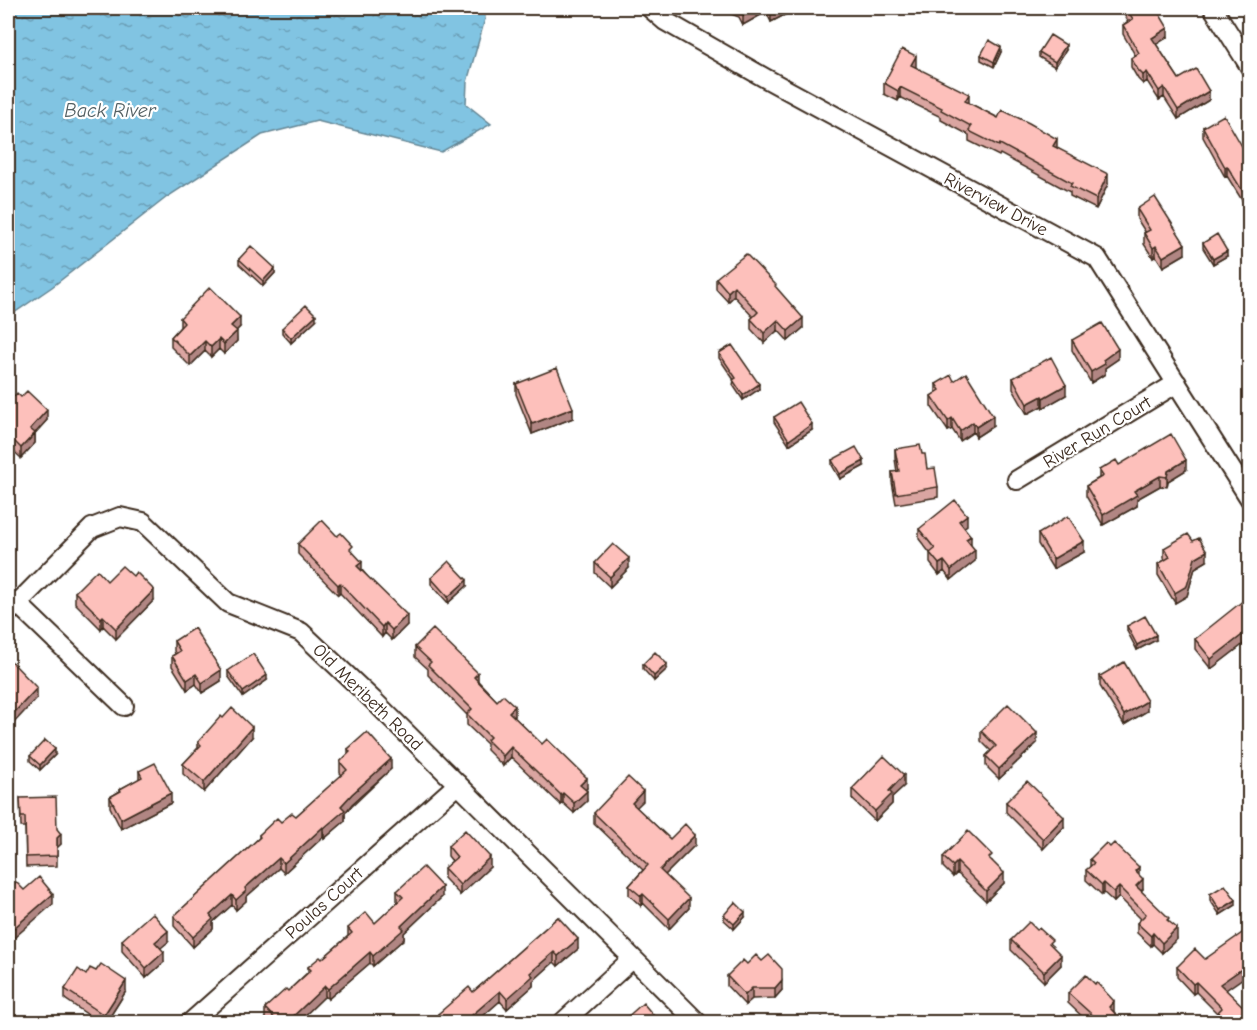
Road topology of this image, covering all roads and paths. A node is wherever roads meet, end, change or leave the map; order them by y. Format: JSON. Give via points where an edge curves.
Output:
{"nodes":[{"id":1,"x":650,"y":8,"type":"edge"},
{"id":2,"x":1213,"y":8,"type":"edge"},
{"id":3,"x":1250,"y":67,"type":"edge"},
{"id":4,"x":1177,"y":383,"type":"junction"},
{"id":5,"x":1017,"y":480,"type":"dead end"},
{"id":6,"x":1250,"y":499,"type":"edge"},
{"id":7,"x":12,"y":608,"type":"edge"},
{"id":8,"x":124,"y":706,"type":"dead end"},
{"id":9,"x":458,"y":784,"type":"junction"},
{"id":10,"x":632,"y":959,"type":"junction"},
{"id":11,"x":190,"y":1023,"type":"edge"},
{"id":12,"x":563,"y":1023,"type":"edge"},
{"id":13,"x":697,"y":1023,"type":"edge"}],
"edges":[{"from":1,"to":4,"type":"street","name":"Riverview Drive","via":[[665,21],[765,78],[1096,258]]},
{"from":2,"to":3,"type":"street"},
{"from":4,"to":5,"type":"street","name":"River Run Court"},
{"from":4,"to":6,"type":"street","name":"Riverview Drive"},
{"from":7,"to":8,"type":"street"},
{"from":7,"to":9,"type":"street","name":"Old Meribeth Road","via":[[92,528],[120,517],[143,522],[228,603],[301,632]]},
{"from":9,"to":10,"type":"street","name":"Old Meribeth Road"},
{"from":9,"to":11,"type":"street","name":"Poulas Court"},
{"from":10,"to":12,"type":"street"},
{"from":10,"to":13,"type":"street","name":"Old Meribeth Road"}]}
